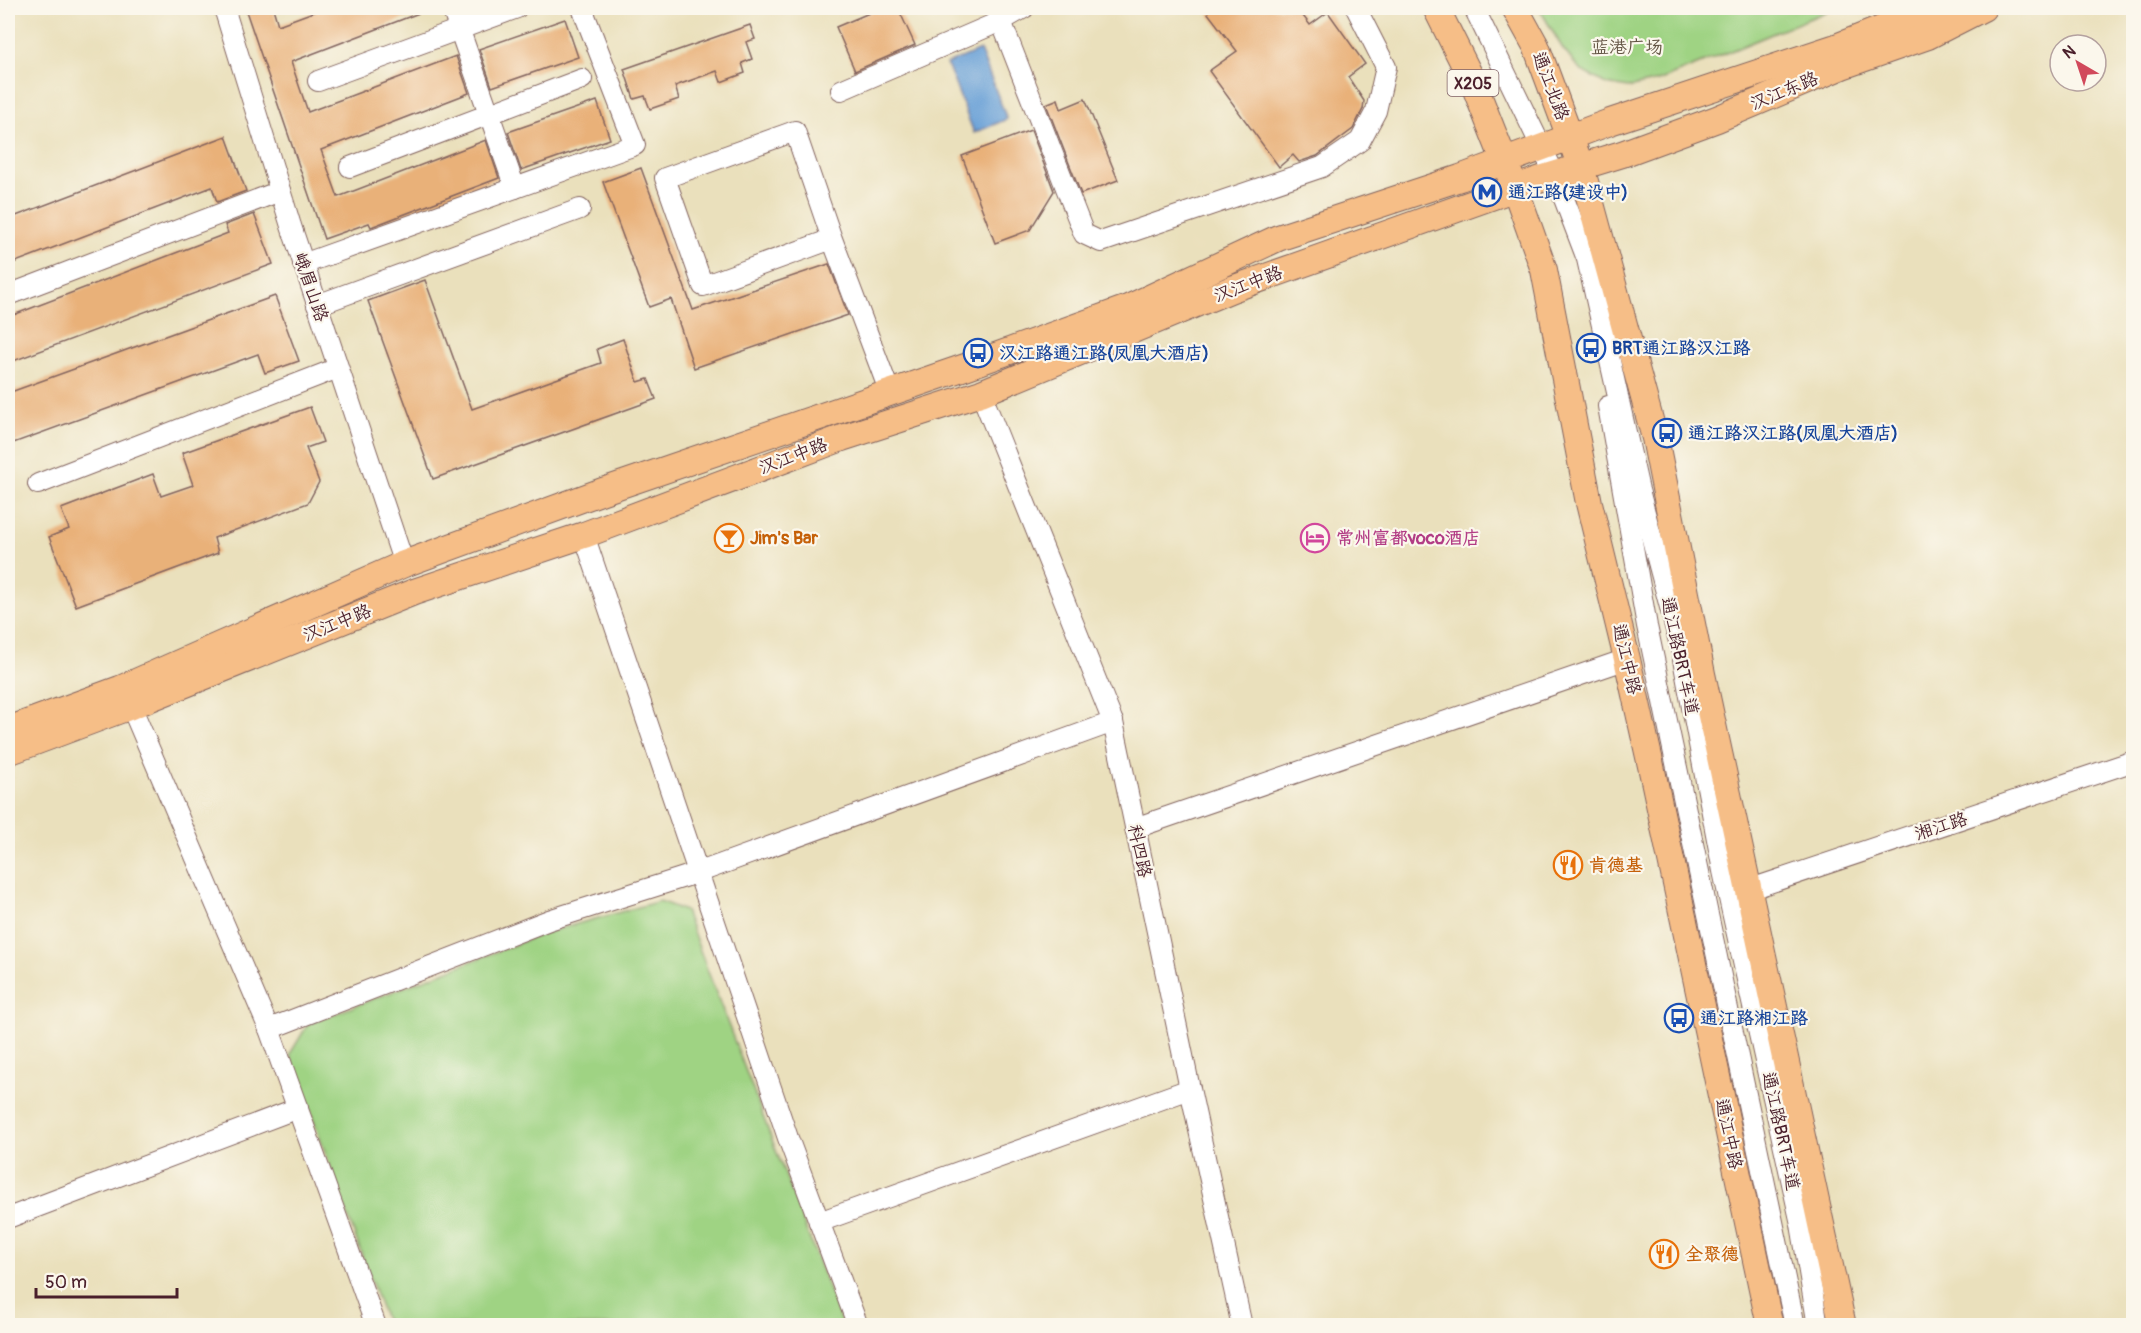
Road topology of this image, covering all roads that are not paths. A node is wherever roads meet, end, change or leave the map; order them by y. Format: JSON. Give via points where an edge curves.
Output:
{"nodes":[{"id":1,"x":224,"y":8,"type":"edge"},
{"id":2,"x":452,"y":8,"type":"edge"},
{"id":3,"x":517,"y":8,"type":"edge"},
{"id":4,"x":582,"y":8,"type":"edge"},
{"id":5,"x":1024,"y":8,"type":"edge"},
{"id":6,"x":1356,"y":8,"type":"edge"},
{"id":7,"x":1436,"y":8,"type":"edge"},
{"id":8,"x":1464,"y":8,"type":"edge"},
{"id":9,"x":1474,"y":8,"type":"edge"},
{"id":10,"x":1515,"y":8,"type":"edge"},
{"id":11,"x":1934,"y":8,"type":"edge"},
{"id":12,"x":1983,"y":8,"type":"edge"},
{"id":13,"x":1001,"y":21,"type":"junction"},
{"id":14,"x":459,"y":29,"type":"junction"},
{"id":15,"x":582,"y":80,"type":"dead end"},
{"id":16,"x":318,"y":81,"type":"dead end"},
{"id":17,"x":841,"y":90,"type":"dead end"},
{"id":18,"x":489,"y":114,"type":"junction"},
{"id":19,"x":1570,"y":137,"type":"junction"},
{"id":20,"x":1537,"y":149,"type":"junction"},
{"id":21,"x":1504,"y":162,"type":"junction"},
{"id":22,"x":350,"y":167,"type":"dead end"},
{"id":23,"x":1581,"y":167,"type":"junction"},
{"id":24,"x":1550,"y":176,"type":"junction"},
{"id":25,"x":515,"y":188,"type":"junction"},
{"id":26,"x":1515,"y":188,"type":"junction"},
{"id":27,"x":280,"y":191,"type":"junction"},
{"id":28,"x":580,"y":209,"type":"dead end"},
{"id":29,"x":832,"y":239,"type":"junction"},
{"id":30,"x":303,"y":264,"type":"junction"},
{"id":31,"x":8,"y":295,"type":"edge"},
{"id":32,"x":317,"y":305,"type":"junction"},
{"id":33,"x":338,"y":368,"type":"junction"},
{"id":34,"x":890,"y":393,"type":"junction"},
{"id":35,"x":981,"y":393,"type":"junction"},
{"id":36,"x":38,"y":484,"type":"dead end"},
{"id":37,"x":584,"y":535,"type":"junction"},
{"id":38,"x":404,"y":564,"type":"junction"},
{"id":39,"x":1681,"y":649,"type":"junction"},
{"id":40,"x":1627,"y":659,"type":"junction"},
{"id":41,"x":131,"y":706,"type":"junction"},
{"id":42,"x":1113,"y":722,"type":"junction"},
{"id":43,"x":8,"y":730,"type":"edge"},
{"id":44,"x":8,"y":752,"type":"edge"},
{"id":45,"x":2133,"y":761,"type":"edge"},
{"id":46,"x":1135,"y":828,"type":"junction"},
{"id":47,"x":697,"y":873,"type":"junction"},
{"id":48,"x":1748,"y":890,"type":"junction"},
{"id":49,"x":269,"y":1029,"type":"junction"},
{"id":50,"x":1190,"y":1089,"type":"junction"},
{"id":51,"x":298,"y":1108,"type":"junction"},
{"id":52,"x":8,"y":1218,"type":"edge"},
{"id":53,"x":819,"y":1222,"type":"junction"},
{"id":54,"x":1836,"y":1324,"type":"edge"},
{"id":55,"x":376,"y":1326,"type":"edge"},
{"id":56,"x":858,"y":1326,"type":"edge"},
{"id":57,"x":1242,"y":1326,"type":"edge"},
{"id":58,"x":1770,"y":1326,"type":"edge"},
{"id":59,"x":1795,"y":1326,"type":"edge"}],
"edges":[{"from":1,"to":27,"type":"street","name":"峨眉山路"},
{"from":2,"to":14,"type":"street"},
{"from":3,"to":14,"type":"street"},
{"from":4,"to":25,"type":"street","via":[[635,145]]},
{"from":5,"to":13,"type":"street"},
{"from":6,"to":13,"type":"street","via":[[1386,67],[1376,111],[1360,141],[1322,167],[1101,242],[1084,234]]},
{"from":7,"to":21,"type":"main road","name":"通江中路","number":"X205","via":[[1473,82]]},
{"from":8,"to":20,"type":"street","name":"通江路BRT车道"},
{"from":9,"to":20,"type":"street","name":"通江路BRT车道"},
{"from":10,"to":19,"type":"main road","name":"通江北路","via":[[1536,46]]},
{"from":11,"to":19,"type":"main road","name":"汉江东路","via":[[1836,47]]},
{"from":12,"to":23,"type":"main road","name":"汉江东路","via":[[1928,36],[1842,66],[1717,119]]},
{"from":13,"to":17,"type":"street"},
{"from":14,"to":16,"type":"street"},
{"from":14,"to":18,"type":"street"},
{"from":15,"to":18,"type":"street"},
{"from":18,"to":22,"type":"street"},
{"from":18,"to":25,"type":"street"},
{"from":19,"to":20,"type":"main road","name":"汉江东路"},
{"from":19,"to":23,"type":"main road","name":"通江北路"},
{"from":20,"to":21,"type":"main road","name":"汉江中路"},
{"from":20,"to":24,"type":"street","name":"通江路BRT车道"},
{"from":21,"to":26,"type":"main road","name":"通江中路"},
{"from":21,"to":34,"type":"main road","name":"汉江中路","via":[[1278,238],[1128,308]]},
{"from":23,"to":24,"type":"main road","name":"汉江中路"},
{"from":23,"to":48,"type":"main road","via":[[1655,438]]},
{"from":24,"to":26,"type":"main road","name":"汉江中路"},
{"from":24,"to":39,"type":"street","name":"通江路BRT车道","via":[[1587,259],[1639,490]]},
{"from":24,"to":59,"type":"street","name":"通江路BRT车道","via":[[1598,346],[1647,626]]},
{"from":25,"to":30,"type":"street"},
{"from":26,"to":35,"type":"main road","name":"汉江中路","via":[[1232,289]]},
{"from":26,"to":40,"type":"main road","name":"通江中路","via":[[1544,270],[1589,503]]},
{"from":27,"to":30,"type":"street","name":"峨眉山路"},
{"from":27,"to":31,"type":"street"},
{"from":28,"to":32,"type":"street"},
{"from":29,"to":29,"type":"street","via":[[703,286],[665,178],[795,131]]},
{"from":29,"to":34,"type":"street"},
{"from":30,"to":32,"type":"street","name":"峨眉山路"},
{"from":32,"to":33,"type":"street","name":"峨眉山路"},
{"from":33,"to":36,"type":"street"},
{"from":33,"to":38,"type":"street","name":"峨眉山路"},
{"from":34,"to":38,"type":"main road","name":"汉江中路"},
{"from":35,"to":37,"type":"main road","name":"汉江中路","via":[[842,438]]},
{"from":35,"to":42,"type":"street","name":"科四路"},
{"from":37,"to":41,"type":"main road","name":"汉江中路","via":[[414,592]]},
{"from":37,"to":47,"type":"street"},
{"from":38,"to":43,"type":"main road","name":"汉江中路","via":[[120,689]]},
{"from":39,"to":48,"type":"street"},
{"from":39,"to":54,"type":"street","name":"通江路BRT车道","via":[[1723,872],[1801,1224]]},
{"from":40,"to":46,"type":"street"},
{"from":40,"to":58,"type":"main road","name":"通江中路"},
{"from":41,"to":44,"type":"main road","name":"汉江中路"},
{"from":41,"to":49,"type":"street"},
{"from":42,"to":46,"type":"street","name":"科四路"},
{"from":42,"to":47,"type":"street"},
{"from":45,"to":48,"type":"street","name":"湘江路"},
{"from":46,"to":50,"type":"street","name":"科四路"},
{"from":47,"to":49,"type":"street","via":[[549,920]]},
{"from":47,"to":53,"type":"street"},
{"from":48,"to":54,"type":"main road"},
{"from":49,"to":51,"type":"street"},
{"from":50,"to":53,"type":"street"},
{"from":50,"to":57,"type":"street","name":"科四路"},
{"from":51,"to":52,"type":"street"},
{"from":51,"to":55,"type":"street"},
{"from":53,"to":56,"type":"street"}]}
